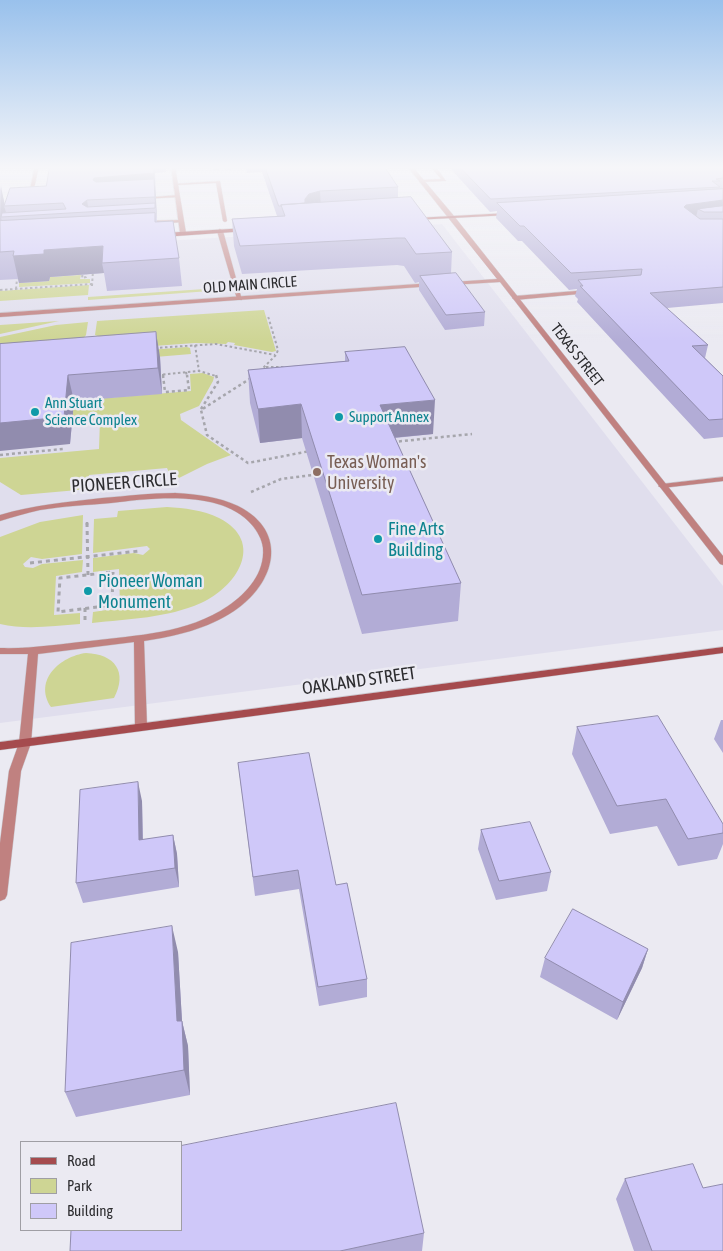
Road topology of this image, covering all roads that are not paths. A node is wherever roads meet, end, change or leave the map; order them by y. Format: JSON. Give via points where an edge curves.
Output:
{"nodes":[{"id":1,"x":182,"y":224,"type":"edge"},
{"id":2,"x":458,"y":224,"type":"edge"},
{"id":3,"x":256,"y":229,"type":"edge"},
{"id":4,"x":220,"y":231,"type":"junction"},
{"id":5,"x":183,"y":233,"type":"junction"},
{"id":6,"x":154,"y":235,"type":"edge"},
{"id":7,"x":501,"y":280,"type":"junction"},
{"id":8,"x":449,"y":284,"type":"edge"},
{"id":9,"x":439,"y":285,"type":"edge"},
{"id":10,"x":596,"y":292,"type":"edge"},
{"id":11,"x":515,"y":298,"type":"junction"},
{"id":12,"x":240,"y":299,"type":"junction"},
{"id":13,"x":0,"y":315,"type":"edge"},
{"id":14,"x":723,"y":479,"type":"edge"},
{"id":15,"x":662,"y":486,"type":"junction"},
{"id":16,"x":0,"y":518,"type":"edge"},
{"id":17,"x":723,"y":562,"type":"edge"},
{"id":18,"x":139,"y":638,"type":"junction"},
{"id":19,"x":723,"y":650,"type":"edge"},
{"id":20,"x":0,"y":651,"type":"edge"},
{"id":21,"x":33,"y":651,"type":"junction"},
{"id":22,"x":141,"y":727,"type":"junction"},
{"id":23,"x":25,"y":743,"type":"junction"},
{"id":24,"x":0,"y":746,"type":"edge"},
{"id":25,"x":0,"y":895,"type":"edge"}],
"edges":[{"from":1,"to":5,"type":"street"},
{"from":2,"to":7,"type":"street","name":"TEXAS STREET"},
{"from":3,"to":4,"type":"street"},
{"from":4,"to":5,"type":"street"},
{"from":4,"to":12,"type":"street"},
{"from":5,"to":6,"type":"street"},
{"from":7,"to":8,"type":"street"},
{"from":7,"to":11,"type":"street","name":"TEXAS STREET"},
{"from":9,"to":12,"type":"street","name":"OLD MAIN CIRCLE"},
{"from":10,"to":11,"type":"street"},
{"from":11,"to":15,"type":"street","name":"TEXAS STREET"},
{"from":12,"to":13,"type":"street","name":"OLD MAIN CIRCLE"},
{"from":14,"to":15,"type":"street"},
{"from":15,"to":17,"type":"street","name":"TEXAS STREET"},
{"from":16,"to":18,"type":"street","name":"PIONEER CIRCLE","via":[[33,508],[180,495],[230,506],[254,522],[262,532],[269,554],[263,577],[255,588],[230,609],[200,625]]},
{"from":18,"to":21,"type":"street","name":"PIONEER CIRCLE"},
{"from":18,"to":22,"type":"street"},
{"from":19,"to":22,"type":"street","name":"OAKLAND STREET"},
{"from":20,"to":21,"type":"street","name":"PIONEER CIRCLE"},
{"from":21,"to":23,"type":"street"},
{"from":22,"to":23,"type":"street","name":"OAKLAND STREET"},
{"from":23,"to":24,"type":"street","name":"OAKLAND STREET"},
{"from":23,"to":25,"type":"street","via":[[15,771]]}]}
